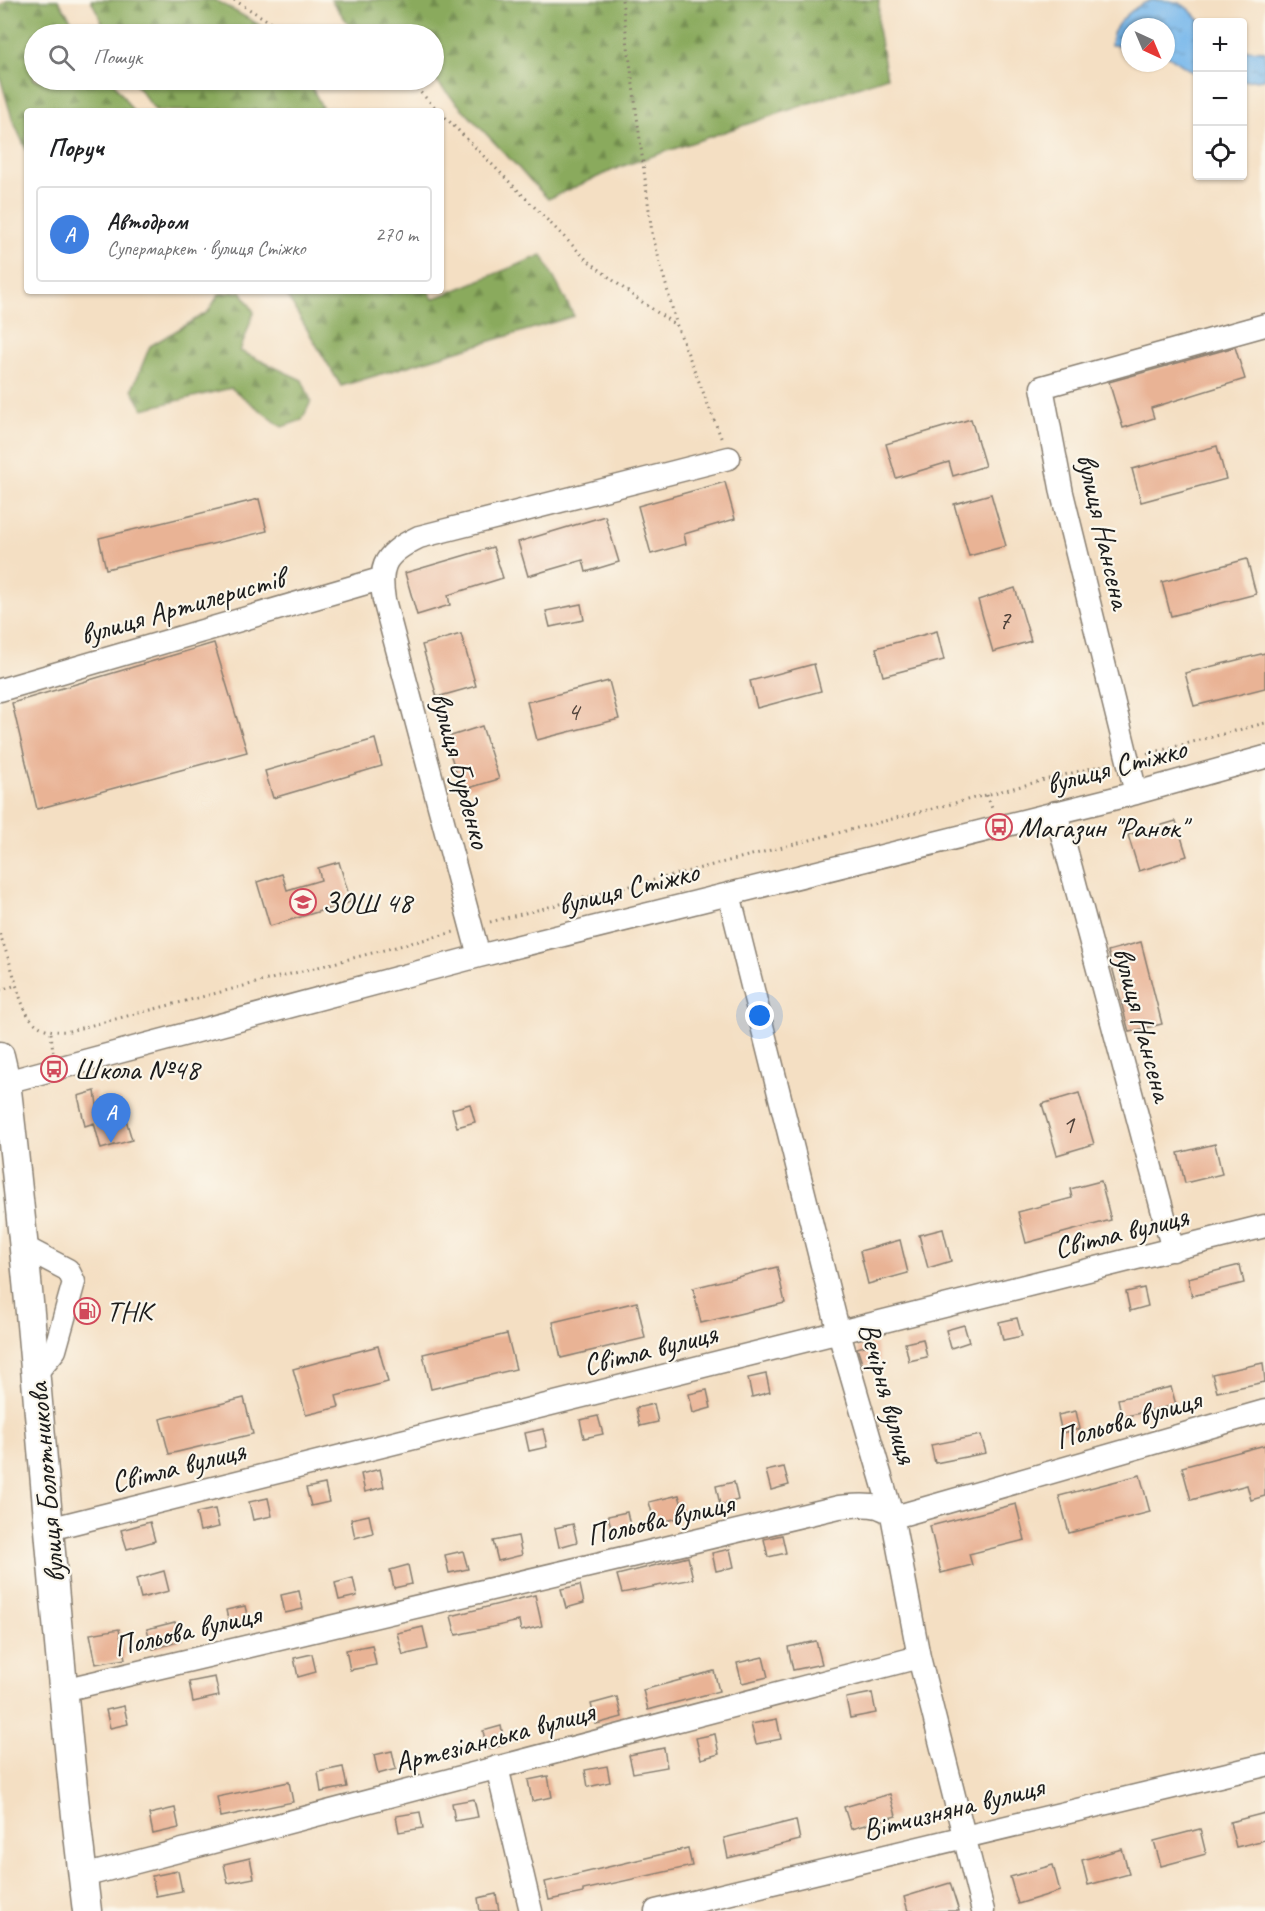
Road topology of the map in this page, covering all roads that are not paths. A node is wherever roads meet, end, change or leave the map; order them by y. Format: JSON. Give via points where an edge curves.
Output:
{"nodes":[{"id":1,"x":1265,"y":325,"type":"edge"},
{"id":2,"x":729,"y":458,"type":"road end"},
{"id":3,"x":382,"y":589,"type":"junction"},
{"id":4,"x":0,"y":690,"type":"edge"},
{"id":5,"x":1265,"y":757,"type":"edge"},
{"id":6,"x":1136,"y":793,"type":"junction"},
{"id":7,"x":1056,"y":813,"type":"junction"},
{"id":8,"x":729,"y":894,"type":"junction"},
{"id":9,"x":479,"y":956,"type":"junction"},
{"id":10,"x":3,"y":1069,"type":"edge"},
{"id":11,"x":1265,"y":1226,"type":"edge"},
{"id":12,"x":26,"y":1248,"type":"junction"},
{"id":13,"x":1173,"y":1250,"type":"junction"},
{"id":14,"x":839,"y":1333,"type":"junction"},
{"id":15,"x":36,"y":1373,"type":"junction"},
{"id":16,"x":1265,"y":1411,"type":"edge"},
{"id":17,"x":892,"y":1515,"type":"junction"},
{"id":18,"x":49,"y":1529,"type":"junction"},
{"id":19,"x":920,"y":1657,"type":"junction"},
{"id":20,"x":63,"y":1690,"type":"junction"},
{"id":21,"x":1265,"y":1765,"type":"edge"},
{"id":22,"x":497,"y":1767,"type":"junction"},
{"id":23,"x":963,"y":1836,"type":"junction"},
{"id":24,"x":83,"y":1876,"type":"junction"},
{"id":25,"x":87,"y":1911,"type":"edge"},
{"id":26,"x":531,"y":1911,"type":"edge"},
{"id":27,"x":656,"y":1911,"type":"edge"},
{"id":28,"x":983,"y":1911,"type":"edge"}],
"edges":[{"from":1,"to":6,"type":"street","name":"вулиця Нансена","via":[[1042,387],[1062,493]]},
{"from":2,"to":3,"type":"street","via":[[419,537],[399,547],[385,561]]},
{"from":3,"to":4,"type":"street","name":"вулиця Артилеристів"},
{"from":3,"to":9,"type":"street","name":"вулиця Бурденко"},
{"from":5,"to":6,"type":"street","name":"вулиця Стіжко"},
{"from":6,"to":7,"type":"street","name":"вулиця Стіжко"},
{"from":7,"to":8,"type":"street","name":"вулиця Стіжко"},
{"from":7,"to":13,"type":"street","name":"вулиця Нансена"},
{"from":8,"to":9,"type":"street","name":"вулиця Стіжко"},
{"from":8,"to":14,"type":"street","name":"Вечірня вулиця"},
{"from":9,"to":10,"type":"street","name":"вулиця Стіжко"},
{"from":10,"to":12,"type":"main road","name":"вулиця Болотникова"},
{"from":11,"to":13,"type":"street","name":"Світла вулиця"},
{"from":12,"to":15,"type":"main road","name":"вулиця Болотникова"},
{"from":12,"to":15,"type":"street","via":[[68,1270],[74,1282],[55,1350]]},
{"from":13,"to":14,"type":"street","name":"Світла вулиця"},
{"from":14,"to":17,"type":"street","name":"Вечірня вулиця"},
{"from":14,"to":18,"type":"street","name":"Світла вулиця"},
{"from":15,"to":18,"type":"main road","name":"вулиця Болотникова"},
{"from":16,"to":17,"type":"street","name":"Польова вулиця"},
{"from":17,"to":19,"type":"street","name":"Вечірня вулиця"},
{"from":17,"to":20,"type":"street","name":"Польова вулиця","via":[[865,1505],[839,1507]]},
{"from":18,"to":20,"type":"main road","name":"вулиця Болотникова"},
{"from":19,"to":22,"type":"street","name":"Артезіанська вулиця"},
{"from":19,"to":23,"type":"street","name":"Вечірня вулиця"},
{"from":20,"to":24,"type":"main road","name":"вулиця Болотникова"},
{"from":21,"to":23,"type":"street","name":"Вітчизняна вулиця"},
{"from":22,"to":24,"type":"street","name":"Артезіанська вулиця"},
{"from":22,"to":26,"type":"street"},
{"from":23,"to":27,"type":"street","name":"Вітчизняна вулиця"},
{"from":23,"to":28,"type":"street","name":"Вечірня вулиця"},
{"from":24,"to":25,"type":"main road","name":"вулиця Болотникова"}]}
